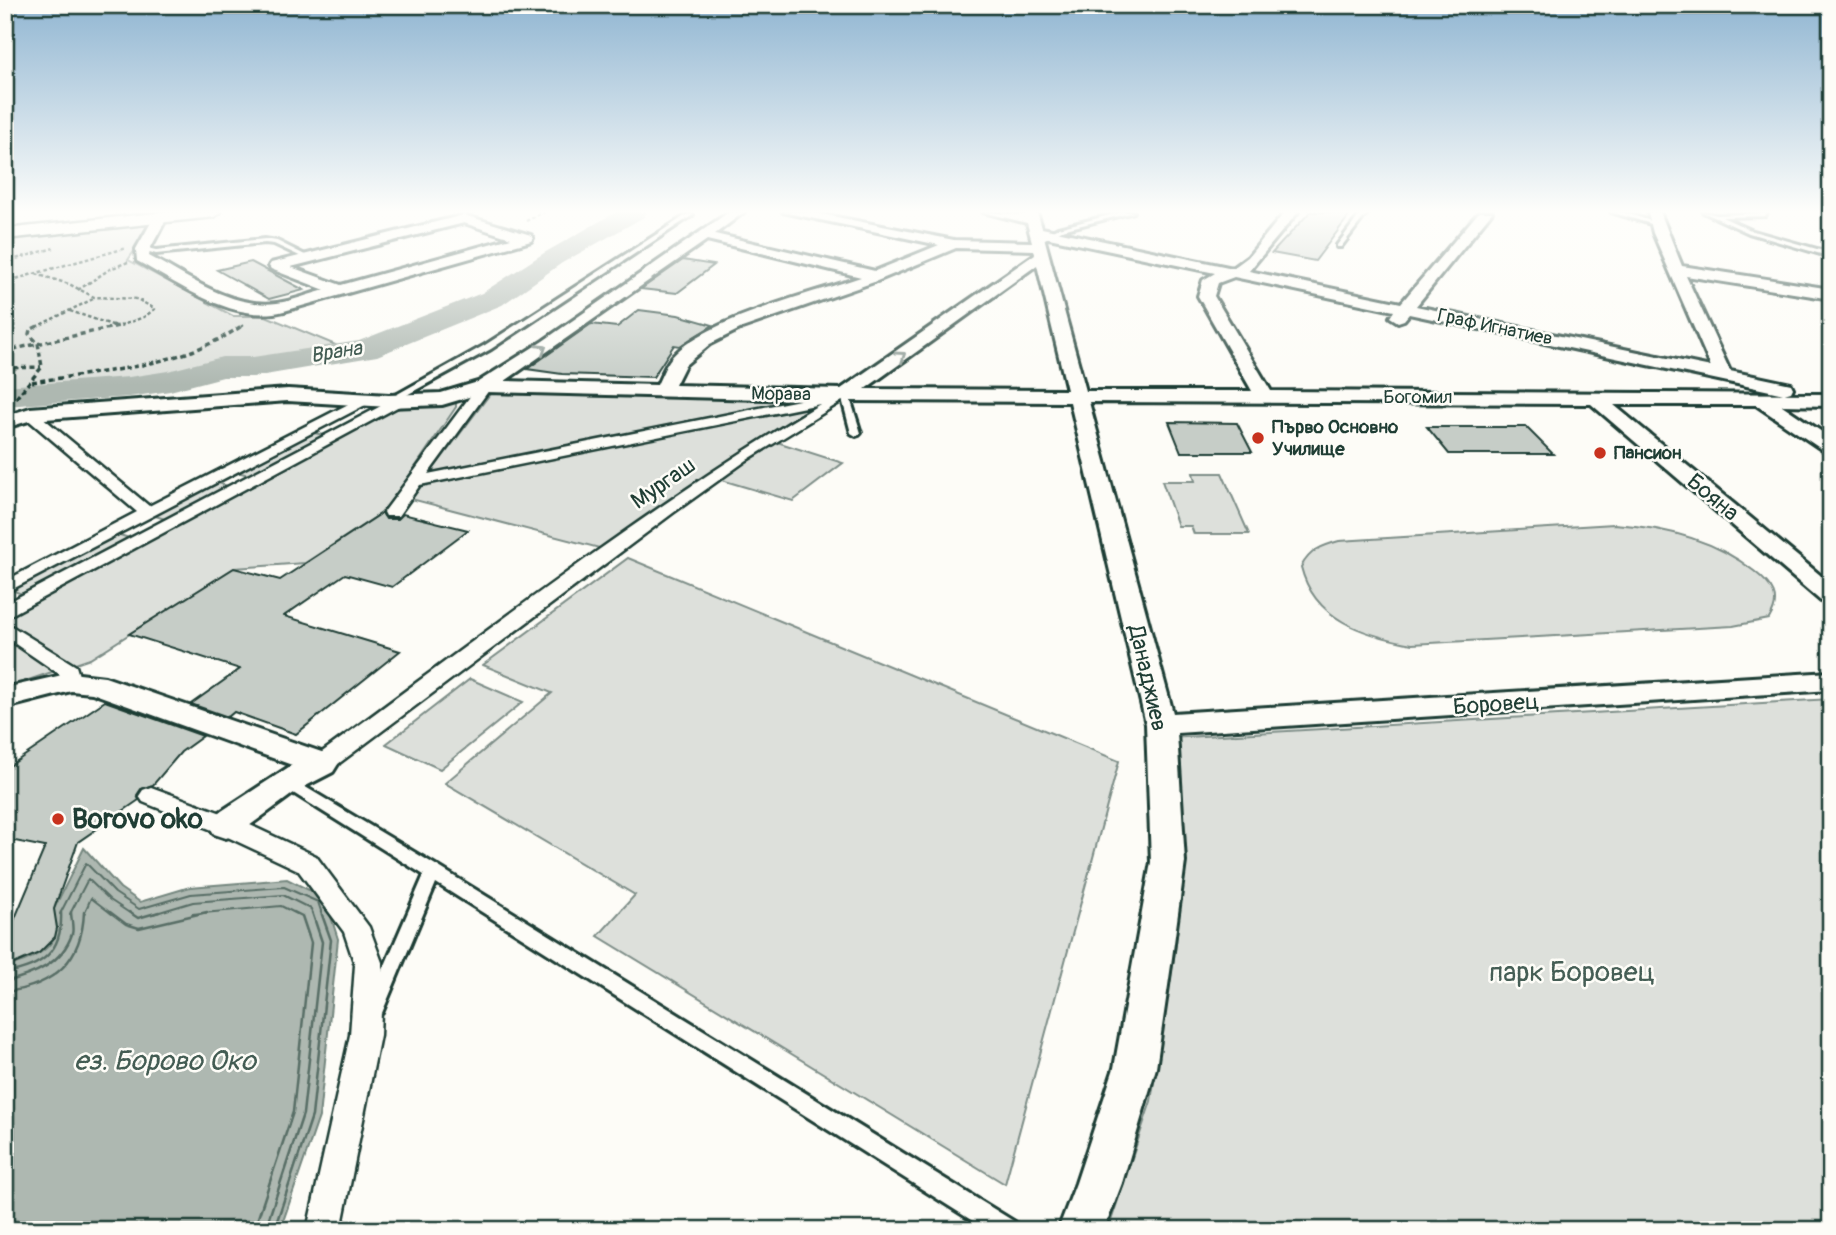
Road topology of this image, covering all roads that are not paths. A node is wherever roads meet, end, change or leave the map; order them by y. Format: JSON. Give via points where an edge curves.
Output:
{"nodes":[{"id":1,"x":176,"y":270,"type":"edge"},
{"id":2,"x":286,"y":270,"type":"edge"},
{"id":3,"x":410,"y":270,"type":"edge"},
{"id":4,"x":606,"y":270,"type":"edge"},
{"id":5,"x":656,"y":270,"type":"edge"},
{"id":6,"x":849,"y":270,"type":"edge"},
{"id":7,"x":892,"y":270,"type":"edge"},
{"id":8,"x":995,"y":270,"type":"edge"},
{"id":9,"x":1047,"y":270,"type":"edge"},
{"id":10,"x":1181,"y":270,"type":"edge"},
{"id":11,"x":1221,"y":270,"type":"edge"},
{"id":12,"x":1243,"y":270,"type":"edge"},
{"id":13,"x":1438,"y":270,"type":"edge"},
{"id":14,"x":1676,"y":270,"type":"joint"},
{"id":15,"x":1233,"y":272,"type":"junction"},
{"id":16,"x":876,"y":276,"type":"junction"},
{"id":17,"x":1215,"y":278,"type":"junction"},
{"id":18,"x":339,"y":290,"type":"junction"},
{"id":19,"x":1831,"y":294,"type":"edge"},
{"id":20,"x":1402,"y":313,"type":"junction"},
{"id":21,"x":1723,"y":375,"type":"junction"},
{"id":22,"x":485,"y":386,"type":"junction"},
{"id":23,"x":663,"y":390,"type":"junction"},
{"id":24,"x":845,"y":395,"type":"junction"},
{"id":25,"x":1077,"y":395,"type":"junction"},
{"id":26,"x":1753,"y":395,"type":"junction"},
{"id":27,"x":1264,"y":396,"type":"junction"},
{"id":28,"x":1595,"y":398,"type":"junction"},
{"id":29,"x":366,"y":399,"type":"junction"},
{"id":30,"x":1831,"y":399,"type":"edge"},
{"id":31,"x":394,"y":401,"type":"junction"},
{"id":32,"x":30,"y":414,"type":"junction"},
{"id":33,"x":331,"y":418,"type":"junction"},
{"id":34,"x":359,"y":421,"type":"junction"},
{"id":35,"x":5,"y":422,"type":"edge"},
{"id":36,"x":856,"y":433,"type":"dead end"},
{"id":37,"x":1831,"y":447,"type":"edge"},
{"id":38,"x":218,"y":477,"type":"junction"},
{"id":39,"x":412,"y":482,"type":"junction"},
{"id":40,"x":243,"y":484,"type":"junction"},
{"id":41,"x":392,"y":512,"type":"dead end"},
{"id":42,"x":148,"y":513,"type":"junction"},
{"id":43,"x":130,"y":523,"type":"junction"},
{"id":44,"x":157,"y":531,"type":"junction"},
{"id":45,"x":5,"y":588,"type":"edge"},
{"id":46,"x":1831,"y":597,"type":"edge"},
{"id":47,"x":5,"y":612,"type":"edge"},
{"id":48,"x":5,"y":628,"type":"edge"},
{"id":49,"x":1831,"y":681,"type":"edge"},
{"id":50,"x":71,"y":682,"type":"junction"},
{"id":51,"x":5,"y":698,"type":"edge"},
{"id":52,"x":1161,"y":724,"type":"junction"},
{"id":53,"x":321,"y":764,"type":"junction"},
{"id":54,"x":287,"y":782,"type":"junction"},
{"id":55,"x":151,"y":796,"type":"dead end"},
{"id":56,"x":226,"y":825,"type":"junction"},
{"id":57,"x":433,"y":872,"type":"junction"},
{"id":58,"x":365,"y":1035,"type":"junction"},
{"id":59,"x":324,"y":1230,"type":"edge"},
{"id":60,"x":1007,"y":1230,"type":"edge"},
{"id":61,"x":1081,"y":1230,"type":"edge"}],
"edges":[{"from":1,"to":18,"type":"street","via":[[233,306],[262,310]]},
{"from":2,"to":18,"type":"street"},
{"from":3,"to":18,"type":"street"},
{"from":4,"to":31,"type":"lane","via":[[488,347]]},
{"from":22,"to":5,"type":"street","one_way":true},
{"from":6,"to":16,"type":"street"},
{"from":7,"to":16,"type":"street"},
{"from":24,"to":8,"type":"street","name":"Мургаш","one_way":true},
{"from":9,"to":25,"type":"street","name":"Данаджиев"},
{"from":10,"to":17,"type":"street","name":"Граф Игнатиев"},
{"from":11,"to":15,"type":"street","name":"Граф Игнатиев"},
{"from":12,"to":15,"type":"street"},
{"from":13,"to":20,"type":"street"},
{"from":14,"to":19,"type":"street"},
{"from":14,"to":21,"type":"street"},
{"from":15,"to":17,"type":"street"},
{"from":15,"to":20,"type":"street","name":"Граф Игнатиев"},
{"from":16,"to":23,"type":"street","via":[[704,340],[677,362]]},
{"from":17,"to":20,"type":"street","name":"Граф Игнатиев"},
{"from":17,"to":27,"type":"street","via":[[1205,290],[1206,296]]},
{"from":20,"to":21,"type":"street","name":"Граф Игнатиев"},
{"from":20,"to":26,"type":"street","name":"Граф Игнатиев"},
{"from":21,"to":26,"type":"street"},
{"from":21,"to":30,"type":"street","name":"Граф Игнатиев"},
{"from":22,"to":23,"type":"street","name":"Морава"},
{"from":22,"to":31,"type":"street","via":[[442,398]]},
{"from":22,"to":39,"type":"street"},
{"from":23,"to":24,"type":"street","name":"Морава"},
{"from":24,"to":25,"type":"street","name":"Морава"},
{"from":24,"to":36,"type":"lane"},
{"from":24,"to":39,"type":"street"},
{"from":24,"to":53,"type":"street","name":"Мургаш","via":[[678,502]]},
{"from":25,"to":27,"type":"street","name":"Богомил"},
{"from":25,"to":52,"type":"street","name":"Данаджиев"},
{"from":26,"to":28,"type":"street","name":"Богомил"},
{"from":26,"to":30,"type":"street","name":"Граф Игнатиев"},
{"from":26,"to":37,"type":"street"},
{"from":27,"to":28,"type":"street","name":"Богомил"},
{"from":28,"to":46,"type":"street","name":"Бояна"},
{"from":29,"to":31,"type":"street"},
{"from":29,"to":32,"type":"street","via":[[288,395]]},
{"from":29,"to":33,"type":"street"},
{"from":31,"to":34,"type":"street"},
{"from":32,"to":35,"type":"street"},
{"from":32,"to":42,"type":"street"},
{"from":33,"to":34,"type":"street"},
{"from":33,"to":38,"type":"street"},
{"from":34,"to":40,"type":"street"},
{"from":38,"to":40,"type":"street"},
{"from":38,"to":42,"type":"street"},
{"from":39,"to":41,"type":"street"},
{"from":40,"to":44,"type":"street"},
{"from":42,"to":43,"type":"street"},
{"from":43,"to":44,"type":"street"},
{"from":43,"to":45,"type":"street"},
{"from":44,"to":47,"type":"street"},
{"from":48,"to":50,"type":"street","via":[[69,671]]},
{"from":49,"to":52,"type":"street","name":"Боровец"},
{"from":50,"to":51,"type":"street"},
{"from":50,"to":53,"type":"street","via":[[95,684]]},
{"from":52,"to":61,"type":"street","name":"Данаджиев","via":[[1168,862],[1152,965],[1135,1068]]},
{"from":53,"to":54,"type":"street"},
{"from":54,"to":56,"type":"street"},
{"from":54,"to":57,"type":"lane"},
{"from":55,"to":56,"type":"street"},
{"from":56,"to":58,"type":"street","via":[[307,863],[356,927],[369,965]]},
{"from":57,"to":58,"type":"lane"},
{"from":57,"to":60,"type":"lane"},
{"from":58,"to":59,"type":"street"}]}
